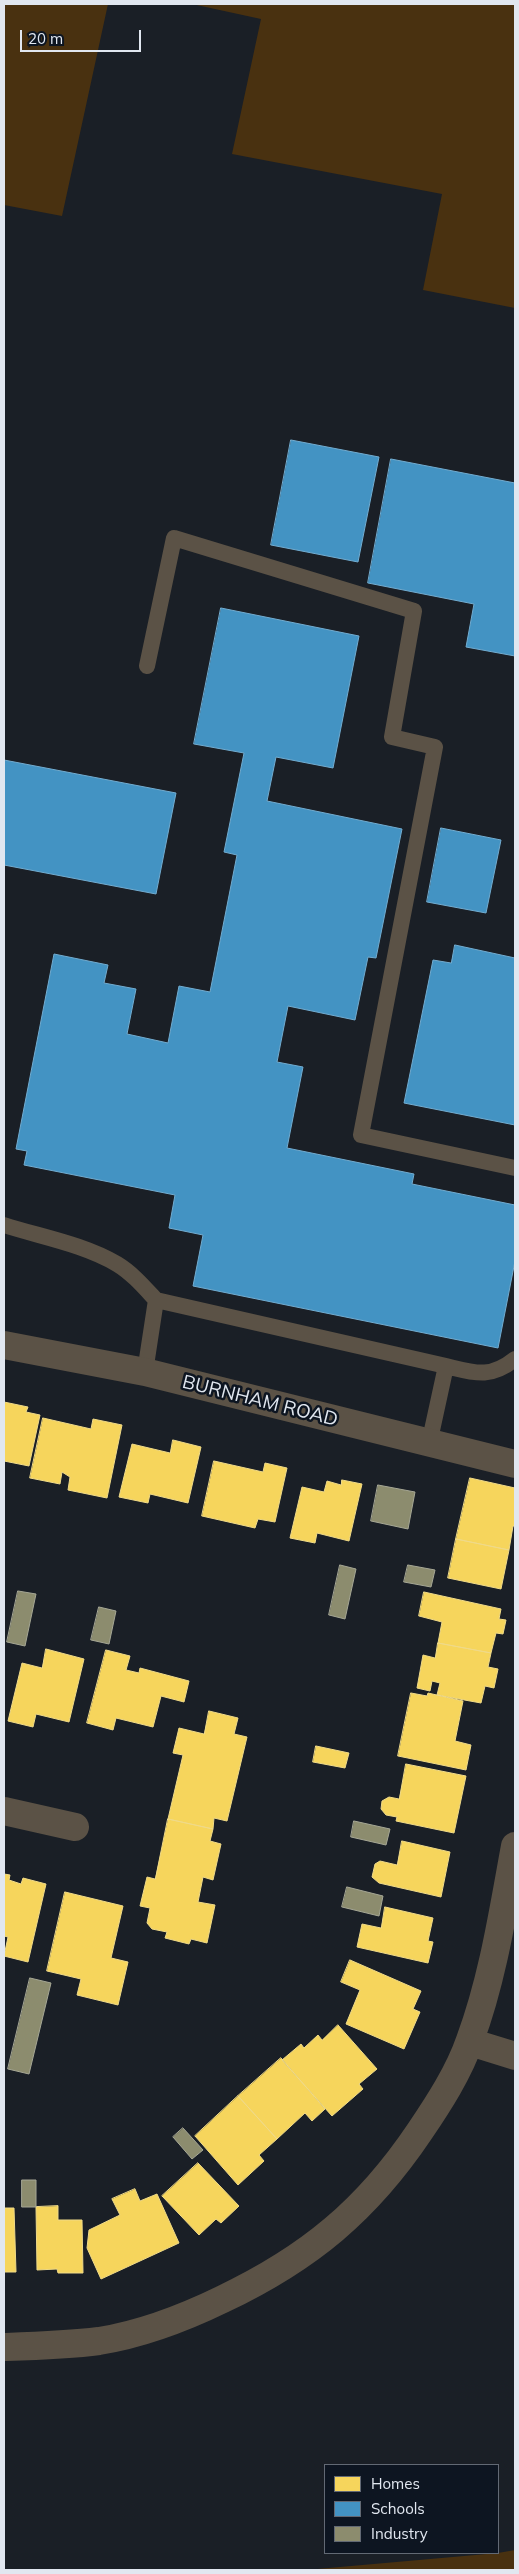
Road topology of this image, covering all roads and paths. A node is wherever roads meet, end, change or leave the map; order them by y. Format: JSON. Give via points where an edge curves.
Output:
{"nodes":[{"id":1,"x":147,"y":666,"type":"dead end"},
{"id":2,"x":515,"y":1168,"type":"edge"},
{"id":3,"x":4,"y":1225,"type":"edge"},
{"id":4,"x":156,"y":1300,"type":"junction"},
{"id":5,"x":4,"y":1345,"type":"edge"},
{"id":6,"x":515,"y":1360,"type":"edge"},
{"id":7,"x":446,"y":1366,"type":"junction"},
{"id":8,"x":145,"y":1372,"type":"junction"},
{"id":9,"x":429,"y":1444,"type":"junction"},
{"id":10,"x":515,"y":1464,"type":"edge"},
{"id":11,"x":4,"y":1811,"type":"edge"},
{"id":12,"x":74,"y":1827,"type":"dead end"},
{"id":13,"x":515,"y":1846,"type":"edge"},
{"id":14,"x":470,"y":2042,"type":"junction"},
{"id":15,"x":515,"y":2056,"type":"edge"},
{"id":16,"x":4,"y":2347,"type":"edge"}],
"edges":[{"from":1,"to":2,"type":"lane","via":[[174,538],[414,611],[392,737],[436,747],[361,1135]]},
{"from":3,"to":4,"type":"lane","via":[[97,1254],[137,1279]]},
{"from":4,"to":7,"type":"lane"},
{"from":4,"to":8,"type":"lane"},
{"from":5,"to":8,"type":"street","name":"BURNHAM ROAD"},
{"from":6,"to":7,"type":"lane","via":[[496,1372],[474,1372]]},
{"from":7,"to":9,"type":"lane"},
{"from":8,"to":9,"type":"street","name":"BURNHAM ROAD"},
{"from":9,"to":10,"type":"street","name":"BURNHAM ROAD"},
{"from":11,"to":12,"type":"street"},
{"from":13,"to":14,"type":"street","via":[[483,2003]]},
{"from":14,"to":15,"type":"street"},
{"from":14,"to":16,"type":"street","via":[[439,2104],[402,2159],[346,2220],[288,2265],[193,2314],[148,2330],[99,2340]]}]}
